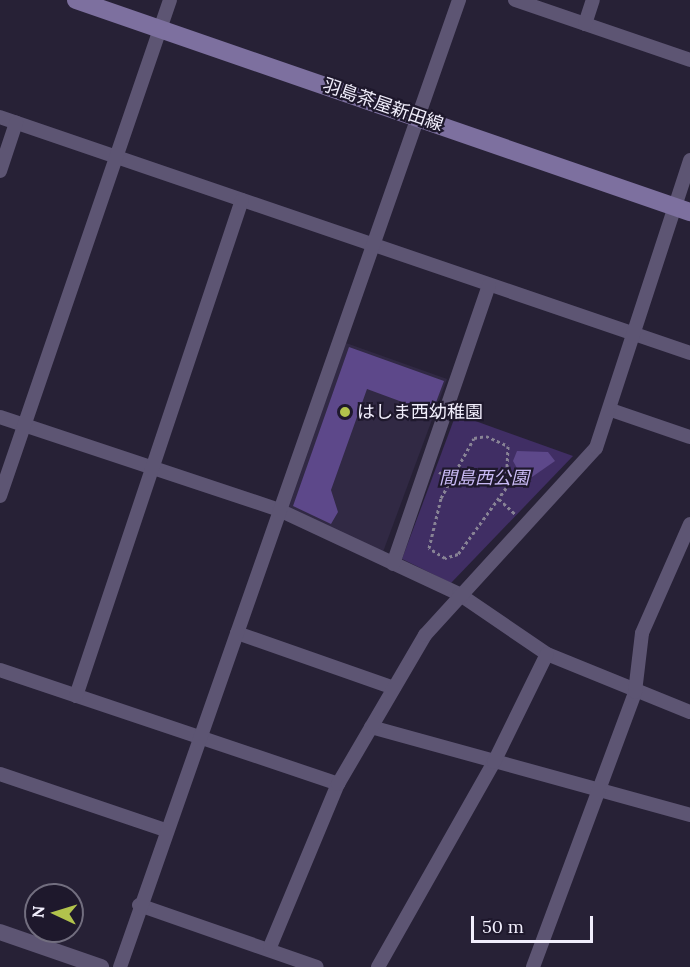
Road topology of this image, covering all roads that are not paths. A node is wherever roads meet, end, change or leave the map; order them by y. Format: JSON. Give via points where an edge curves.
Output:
{"nodes":[{"id":1,"x":76,"y":0,"type":"edge"},
{"id":2,"x":170,"y":0,"type":"edge"},
{"id":3,"x":459,"y":0,"type":"edge"},
{"id":4,"x":515,"y":0,"type":"edge"},
{"id":5,"x":593,"y":0,"type":"edge"},
{"id":6,"x":585,"y":24,"type":"junction"},
{"id":7,"x":160,"y":30,"type":"junction"},
{"id":8,"x":690,"y":60,"type":"edge"},
{"id":9,"x":0,"y":117,"type":"edge"},
{"id":10,"x":421,"y":118,"type":"junction"},
{"id":11,"x":16,"y":123,"type":"junction"},
{"id":12,"x":116,"y":158,"type":"junction"},
{"id":13,"x":690,"y":160,"type":"edge"},
{"id":14,"x":0,"y":171,"type":"edge"},
{"id":15,"x":242,"y":200,"type":"junction"},
{"id":16,"x":682,"y":209,"type":"edge"},
{"id":17,"x":376,"y":246,"type":"junction"},
{"id":18,"x":489,"y":285,"type":"junction"},
{"id":19,"x":632,"y":334,"type":"junction"},
{"id":20,"x":690,"y":353,"type":"edge"},
{"id":21,"x":611,"y":410,"type":"junction"},
{"id":22,"x":0,"y":417,"type":"edge"},
{"id":23,"x":25,"y":425,"type":"junction"},
{"id":24,"x":690,"y":437,"type":"edge"},
{"id":25,"x":152,"y":469,"type":"junction"},
{"id":26,"x":0,"y":496,"type":"edge"},
{"id":27,"x":279,"y":510,"type":"junction"},
{"id":28,"x":690,"y":524,"type":"edge"},
{"id":29,"x":686,"y":547,"type":"edge"},
{"id":30,"x":393,"y":564,"type":"junction"},
{"id":31,"x":459,"y":594,"type":"junction"},
{"id":32,"x":237,"y":633,"type":"junction"},
{"id":33,"x":547,"y":654,"type":"junction"},
{"id":34,"x":0,"y":670,"type":"edge"},
{"id":35,"x":394,"y":688,"type":"junction"},
{"id":36,"x":635,"y":692,"type":"junction"},
{"id":37,"x":76,"y":696,"type":"junction"},
{"id":38,"x":690,"y":712,"type":"edge"},
{"id":39,"x":372,"y":726,"type":"junction"},
{"id":40,"x":198,"y":737,"type":"junction"},
{"id":41,"x":494,"y":762,"type":"junction"},
{"id":42,"x":0,"y":774,"type":"edge"},
{"id":43,"x":338,"y":784,"type":"junction"},
{"id":44,"x":597,"y":789,"type":"junction"},
{"id":45,"x":690,"y":815,"type":"edge"},
{"id":46,"x":165,"y":831,"type":"junction"},
{"id":47,"x":139,"y":905,"type":"junction"},
{"id":48,"x":0,"y":932,"type":"edge"},
{"id":49,"x":270,"y":947,"type":"junction"},
{"id":50,"x":101,"y":967,"type":"edge"},
{"id":51,"x":120,"y":967,"type":"edge"},
{"id":52,"x":317,"y":967,"type":"edge"},
{"id":53,"x":378,"y":967,"type":"edge"},
{"id":54,"x":533,"y":967,"type":"edge"}],
"edges":[{"from":1,"to":7,"type":"main road","name":"羽島茶屋新田線"},
{"from":2,"to":7,"type":"street"},
{"from":3,"to":10,"type":"street"},
{"from":4,"to":6,"type":"street"},
{"from":5,"to":6,"type":"street"},
{"from":6,"to":8,"type":"street"},
{"from":7,"to":10,"type":"main road","name":"羽島茶屋新田線"},
{"from":7,"to":12,"type":"street"},
{"from":9,"to":11,"type":"street"},
{"from":10,"to":16,"type":"main road","name":"羽島茶屋新田線"},
{"from":10,"to":17,"type":"street"},
{"from":11,"to":12,"type":"street"},
{"from":11,"to":14,"type":"street"},
{"from":12,"to":15,"type":"street"},
{"from":12,"to":23,"type":"street"},
{"from":13,"to":16,"type":"street"},
{"from":15,"to":17,"type":"street"},
{"from":15,"to":25,"type":"street"},
{"from":16,"to":19,"type":"street"},
{"from":17,"to":18,"type":"street"},
{"from":17,"to":27,"type":"street"},
{"from":18,"to":19,"type":"street"},
{"from":18,"to":30,"type":"street"},
{"from":19,"to":20,"type":"street"},
{"from":19,"to":21,"type":"street"},
{"from":21,"to":24,"type":"street"},
{"from":21,"to":31,"type":"street","via":[[596,448]]},
{"from":22,"to":23,"type":"street"},
{"from":23,"to":25,"type":"street"},
{"from":23,"to":26,"type":"street"},
{"from":25,"to":27,"type":"street"},
{"from":25,"to":37,"type":"street"},
{"from":27,"to":30,"type":"street"},
{"from":27,"to":32,"type":"street"},
{"from":28,"to":29,"type":"street"},
{"from":29,"to":36,"type":"street","via":[[642,633]]},
{"from":30,"to":31,"type":"street"},
{"from":31,"to":33,"type":"street"},
{"from":31,"to":35,"type":"street","via":[[425,635]]},
{"from":32,"to":35,"type":"street"},
{"from":32,"to":40,"type":"street"},
{"from":33,"to":36,"type":"street"},
{"from":33,"to":41,"type":"street"},
{"from":34,"to":37,"type":"street"},
{"from":35,"to":39,"type":"street"},
{"from":36,"to":38,"type":"street"},
{"from":36,"to":44,"type":"street"},
{"from":37,"to":40,"type":"street"},
{"from":39,"to":41,"type":"street"},
{"from":39,"to":43,"type":"street"},
{"from":40,"to":43,"type":"street"},
{"from":40,"to":46,"type":"street"},
{"from":41,"to":44,"type":"street"},
{"from":41,"to":53,"type":"street"},
{"from":42,"to":46,"type":"street"},
{"from":43,"to":49,"type":"street"},
{"from":44,"to":45,"type":"street"},
{"from":44,"to":54,"type":"street"},
{"from":46,"to":47,"type":"street"},
{"from":47,"to":49,"type":"street"},
{"from":47,"to":51,"type":"street"},
{"from":48,"to":50,"type":"street"},
{"from":49,"to":52,"type":"street"}]}
